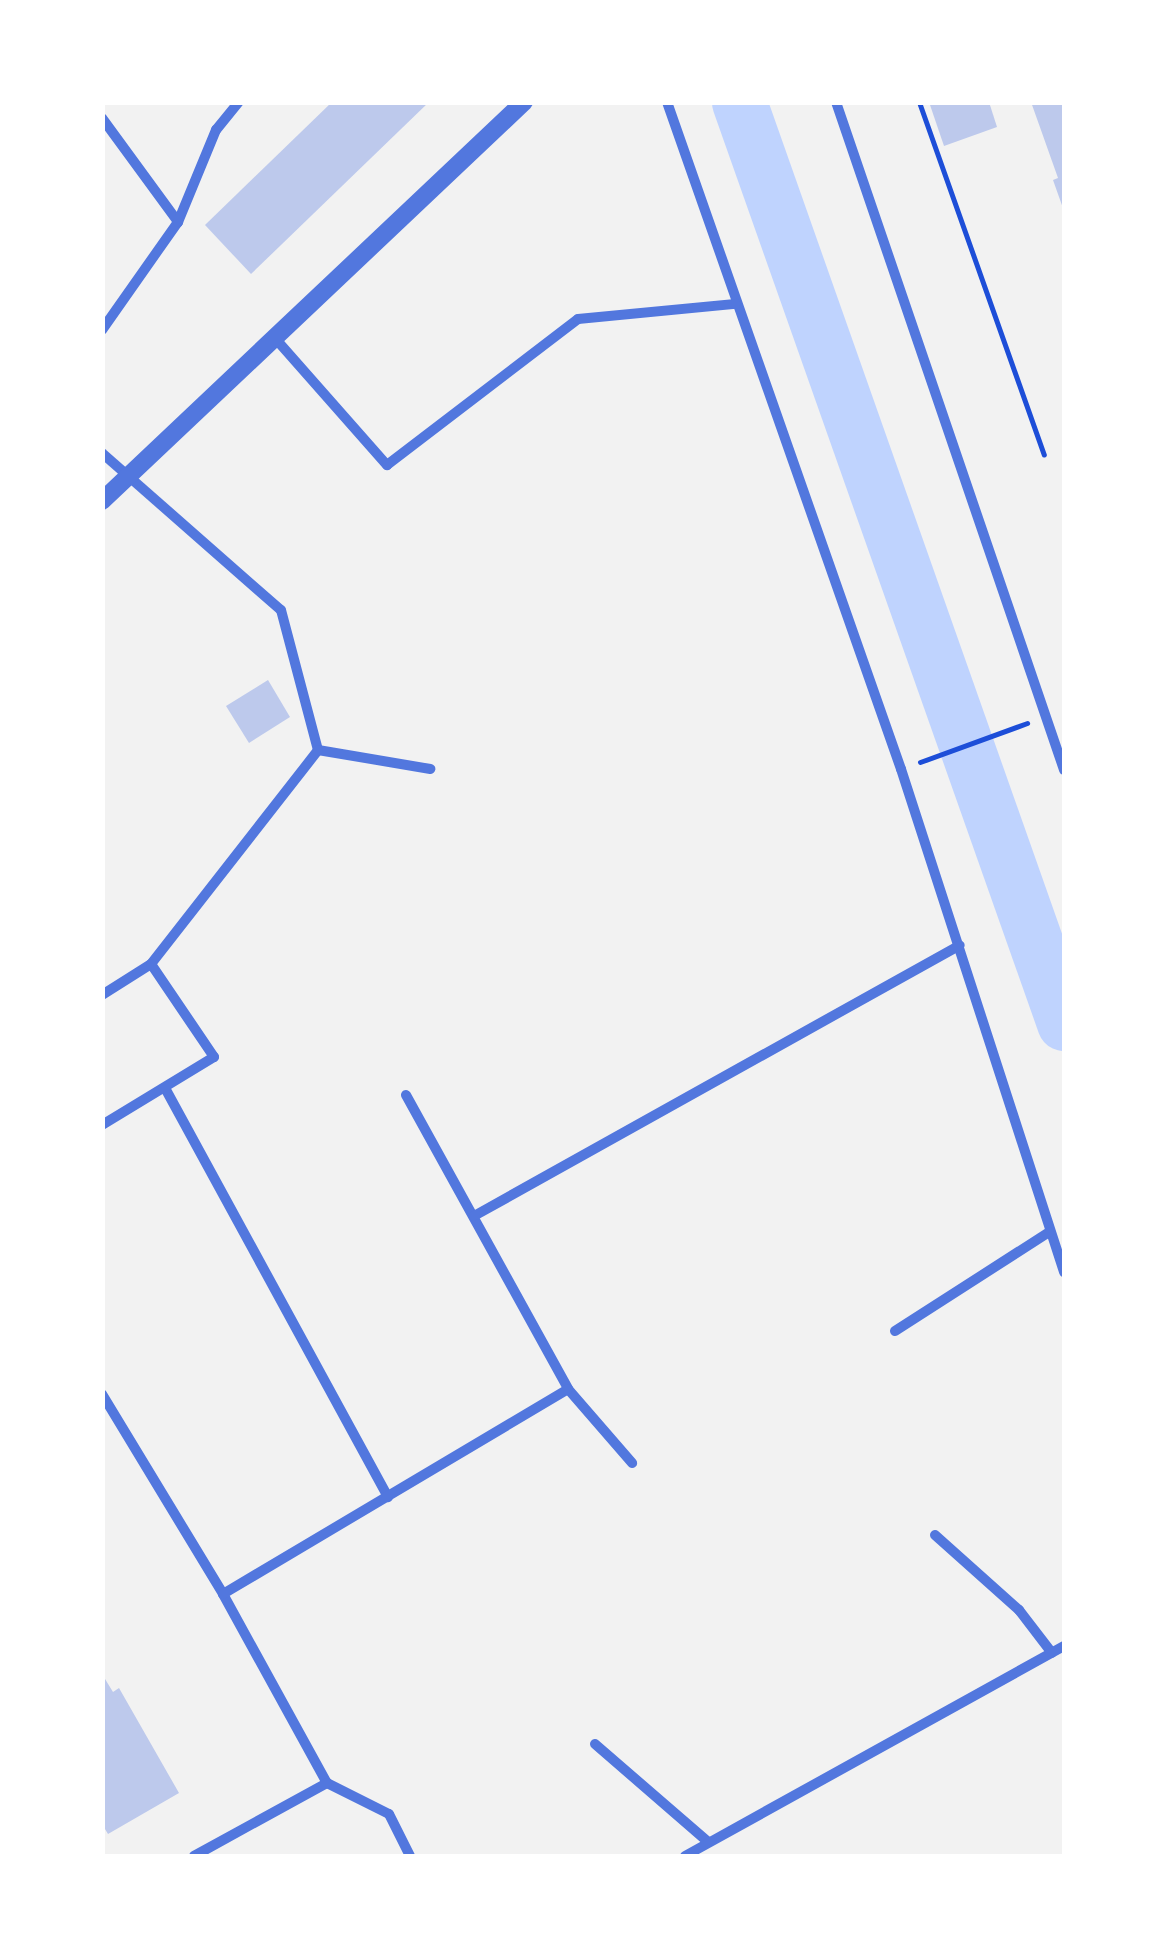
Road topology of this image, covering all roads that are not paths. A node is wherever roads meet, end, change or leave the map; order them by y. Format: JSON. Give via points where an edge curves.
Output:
{"nodes":[{"id":1,"x":239,"y":102,"type":"edge"},
{"id":2,"x":524,"y":102,"type":"edge"},
{"id":3,"x":667,"y":102,"type":"edge"},
{"id":4,"x":836,"y":102,"type":"edge"},
{"id":5,"x":102,"y":118,"type":"edge"},
{"id":6,"x":178,"y":222,"type":"junction"},
{"id":7,"x":735,"y":304,"type":"junction"},
{"id":8,"x":102,"y":330,"type":"edge"},
{"id":9,"x":274,"y":336,"type":"junction"},
{"id":10,"x":102,"y":452,"type":"edge"},
{"id":11,"x":127,"y":478,"type":"junction"},
{"id":12,"x":102,"y":501,"type":"edge"},
{"id":13,"x":318,"y":750,"type":"junction"},
{"id":14,"x":430,"y":769,"type":"dead end"},
{"id":15,"x":1064,"y":770,"type":"edge"},
{"id":16,"x":960,"y":945,"type":"junction"},
{"id":17,"x":151,"y":964,"type":"junction"},
{"id":18,"x":102,"y":996,"type":"edge"},
{"id":19,"x":164,"y":1088,"type":"junction"},
{"id":20,"x":406,"y":1095,"type":"dead end"},
{"id":21,"x":102,"y":1124,"type":"edge"},
{"id":22,"x":474,"y":1216,"type":"junction"},
{"id":23,"x":1049,"y":1232,"type":"junction"},
{"id":24,"x":1064,"y":1272,"type":"edge"},
{"id":25,"x":896,"y":1331,"type":"dead end"},
{"id":26,"x":568,"y":1388,"type":"junction"},
{"id":27,"x":102,"y":1394,"type":"edge"},
{"id":28,"x":632,"y":1463,"type":"dead end"},
{"id":29,"x":388,"y":1498,"type":"junction"},
{"id":30,"x":935,"y":1535,"type":"dead end"},
{"id":31,"x":223,"y":1594,"type":"junction"},
{"id":32,"x":1064,"y":1646,"type":"edge"},
{"id":33,"x":1052,"y":1653,"type":"junction"},
{"id":34,"x":595,"y":1744,"type":"dead end"},
{"id":35,"x":327,"y":1783,"type":"junction"},
{"id":36,"x":707,"y":1841,"type":"junction"},
{"id":37,"x":194,"y":1856,"type":"edge"},
{"id":38,"x":410,"y":1856,"type":"edge"},
{"id":39,"x":685,"y":1856,"type":"edge"}],
"edges":[{"from":1,"to":6,"type":"street","via":[[216,130]]},
{"from":2,"to":9,"type":"street"},
{"from":3,"to":7,"type":"street"},
{"from":4,"to":15,"type":"street"},
{"from":5,"to":6,"type":"street"},
{"from":6,"to":8,"type":"street"},
{"from":7,"to":9,"type":"street","via":[[578,319],[387,465]]},
{"from":7,"to":16,"type":"street"},
{"from":9,"to":11,"type":"street"},
{"from":10,"to":11,"type":"street"},
{"from":11,"to":12,"type":"street"},
{"from":11,"to":13,"type":"street","via":[[281,610]]},
{"from":13,"to":14,"type":"street"},
{"from":13,"to":17,"type":"street"},
{"from":16,"to":22,"type":"street"},
{"from":16,"to":23,"type":"street"},
{"from":17,"to":18,"type":"street"},
{"from":17,"to":19,"type":"street","via":[[214,1057]]},
{"from":19,"to":21,"type":"street"},
{"from":19,"to":29,"type":"street"},
{"from":20,"to":22,"type":"street"},
{"from":22,"to":26,"type":"street"},
{"from":23,"to":24,"type":"street"},
{"from":23,"to":25,"type":"street"},
{"from":26,"to":28,"type":"street"},
{"from":26,"to":29,"type":"street"},
{"from":27,"to":31,"type":"street"},
{"from":29,"to":31,"type":"street"},
{"from":30,"to":33,"type":"street","via":[[1019,1610]]},
{"from":31,"to":35,"type":"street"},
{"from":32,"to":33,"type":"street"},
{"from":33,"to":36,"type":"street"},
{"from":34,"to":36,"type":"street"},
{"from":35,"to":37,"type":"street"},
{"from":35,"to":38,"type":"street","via":[[388,1814]]},
{"from":36,"to":39,"type":"street"}]}
